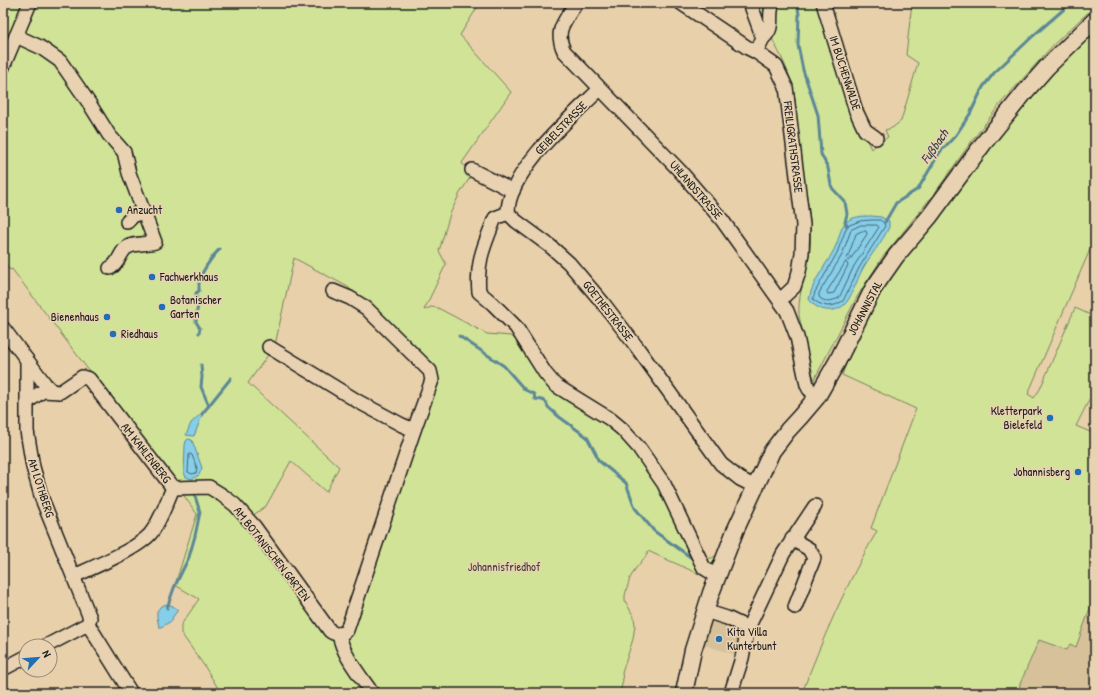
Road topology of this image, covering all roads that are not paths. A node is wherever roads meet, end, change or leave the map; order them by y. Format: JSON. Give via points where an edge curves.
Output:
{"nodes":[{"id":1,"x":30,"y":3,"type":"edge"},
{"id":2,"x":576,"y":3,"type":"edge"},
{"id":3,"x":681,"y":3,"type":"edge"},
{"id":4,"x":750,"y":3,"type":"edge"},
{"id":5,"x":773,"y":3,"type":"edge"},
{"id":6,"x":824,"y":3,"type":"edge"},
{"id":7,"x":1095,"y":20,"type":"edge"},
{"id":8,"x":16,"y":36,"type":"junction"},
{"id":9,"x":763,"y":38,"type":"junction"},
{"id":10,"x":756,"y":52,"type":"junction"},
{"id":11,"x":3,"y":67,"type":"edge"},
{"id":12,"x":600,"y":89,"type":"junction"},
{"id":13,"x":876,"y":138,"type":"dead end"},
{"id":14,"x":472,"y":170,"type":"dead end"},
{"id":15,"x":513,"y":191,"type":"junction"},
{"id":16,"x":144,"y":212,"type":"junction"},
{"id":17,"x":508,"y":213,"type":"junction"},
{"id":18,"x":127,"y":222,"type":"dead end"},
{"id":19,"x":110,"y":268,"type":"dead end"},
{"id":20,"x":333,"y":291,"type":"dead end"},
{"id":21,"x":780,"y":300,"type":"junction"},
{"id":22,"x":3,"y":328,"type":"edge"},
{"id":23,"x":269,"y":347,"type":"dead end"},
{"id":24,"x":27,"y":360,"type":"junction"},
{"id":25,"x":52,"y":391,"type":"junction"},
{"id":26,"x":817,"y":397,"type":"junction"},
{"id":27,"x":27,"y":402,"type":"junction"},
{"id":28,"x":414,"y":430,"type":"junction"},
{"id":29,"x":756,"y":487,"type":"junction"},
{"id":30,"x":173,"y":488,"type":"junction"},
{"id":31,"x":815,"y":506,"type":"dead end"},
{"id":32,"x":792,"y":539,"type":"junction"},
{"id":33,"x":74,"y":576,"type":"junction"},
{"id":34,"x":718,"y":576,"type":"junction"},
{"id":35,"x":795,"y":607,"type":"dead end"},
{"id":36,"x":705,"y":611,"type":"junction"},
{"id":37,"x":88,"y":624,"type":"junction"},
{"id":38,"x":748,"y":628,"type":"junction"},
{"id":39,"x":339,"y":634,"type":"junction"},
{"id":40,"x":58,"y":640,"type":"edge"},
{"id":41,"x":18,"y":661,"type":"edge"},
{"id":42,"x":3,"y":669,"type":"edge"},
{"id":43,"x":131,"y":693,"type":"edge"},
{"id":44,"x":372,"y":693,"type":"edge"},
{"id":45,"x":684,"y":693,"type":"edge"},
{"id":46,"x":731,"y":693,"type":"edge"}],
"edges":[{"from":1,"to":8,"type":"street"},
{"from":2,"to":12,"type":"street","name":"UHLANDSTRASSE","via":[[561,28],[560,41],[564,51]]},
{"from":3,"to":10,"type":"street","name":"FREILIGRATHSTRASSE"},
{"from":4,"to":9,"type":"street"},
{"from":5,"to":9,"type":"street","via":[[770,15],[771,29]]},
{"from":6,"to":13,"type":"street","name":"IM BUCHENWALDE","via":[[856,111],[865,130]]},
{"from":7,"to":26,"type":"main road","name":"JOHANNISTAL","via":[[1025,92],[896,256],[873,289]]},
{"from":8,"to":11,"type":"street"},
{"from":8,"to":16,"type":"street","via":[[40,47],[60,61],[109,135],[124,152]]},
{"from":9,"to":10,"type":"street"},
{"from":10,"to":21,"type":"street","name":"FREILIGRATHSTRASSE","via":[[776,66],[786,87],[803,225],[799,272],[794,287]]},
{"from":12,"to":15,"type":"street","name":"GEIBELSTRASSE","via":[[542,145]]},
{"from":12,"to":21,"type":"street","name":"UHLANDSTRASSE","via":[[702,195]]},
{"from":14,"to":15,"type":"street"},
{"from":15,"to":17,"type":"street","name":"GEIBELSTRASSE"},
{"from":16,"to":18,"type":"street","via":[[134,215]]},
{"from":16,"to":19,"type":"street","via":[[155,242],[132,245]]},
{"from":17,"to":29,"type":"street","name":"GOETHESTRASSE","via":[[570,263],[636,346],[721,464],[740,479]]},
{"from":17,"to":34,"type":"street","via":[[495,218],[484,246],[477,275],[479,292],[516,327],[555,385],[610,419],[639,448],[664,484],[704,568]]},
{"from":20,"to":28,"type":"street","via":[[366,308],[430,371],[432,380]]},
{"from":21,"to":26,"type":"street","name":"UHLANDSTRASSE","via":[[797,337],[807,385]]},
{"from":22,"to":24,"type":"street"},
{"from":23,"to":28,"type":"street","via":[[359,402]]},
{"from":24,"to":25,"type":"street"},
{"from":24,"to":27,"type":"street","name":"AM LOTHBERG"},
{"from":25,"to":27,"type":"street","name":"AM KAHLENBERG","via":[[43,391]]},
{"from":25,"to":30,"type":"street","name":"AM KAHLENBERG","via":[[60,392],[82,377],[89,379]]},
{"from":26,"to":29,"type":"main road","name":"JOHANNISTAL","via":[[772,451]]},
{"from":27,"to":33,"type":"street","name":"AM LOTHBERG","via":[[29,444],[38,485]]},
{"from":28,"to":39,"type":"street","via":[[347,630]]},
{"from":29,"to":34,"type":"main road","name":"JOHANNISTAL","via":[[735,531]]},
{"from":30,"to":33,"type":"street","name":"AM KAHLENBERG","via":[[155,528],[145,539]]},
{"from":30,"to":39,"type":"street","name":"AM BOTANISCHEN GARTEN","via":[[209,487],[235,505],[254,526],[330,631]]},
{"from":31,"to":32,"type":"street"},
{"from":32,"to":35,"type":"street","via":[[810,549],[814,558]]},
{"from":32,"to":38,"type":"street"},
{"from":33,"to":37,"type":"street","name":"AM LOTHBERG","via":[[90,615]]},
{"from":34,"to":36,"type":"main road","name":"JOHANNISTAL"},
{"from":36,"to":38,"type":"street"},
{"from":36,"to":45,"type":"main road","name":"JOHANNISTAL"},
{"from":37,"to":40,"type":"street"},
{"from":37,"to":43,"type":"street","name":"AM LOTHBERG"},
{"from":38,"to":46,"type":"street"},
{"from":39,"to":44,"type":"street","via":[[345,652]]},
{"from":41,"to":42,"type":"street"}]}
